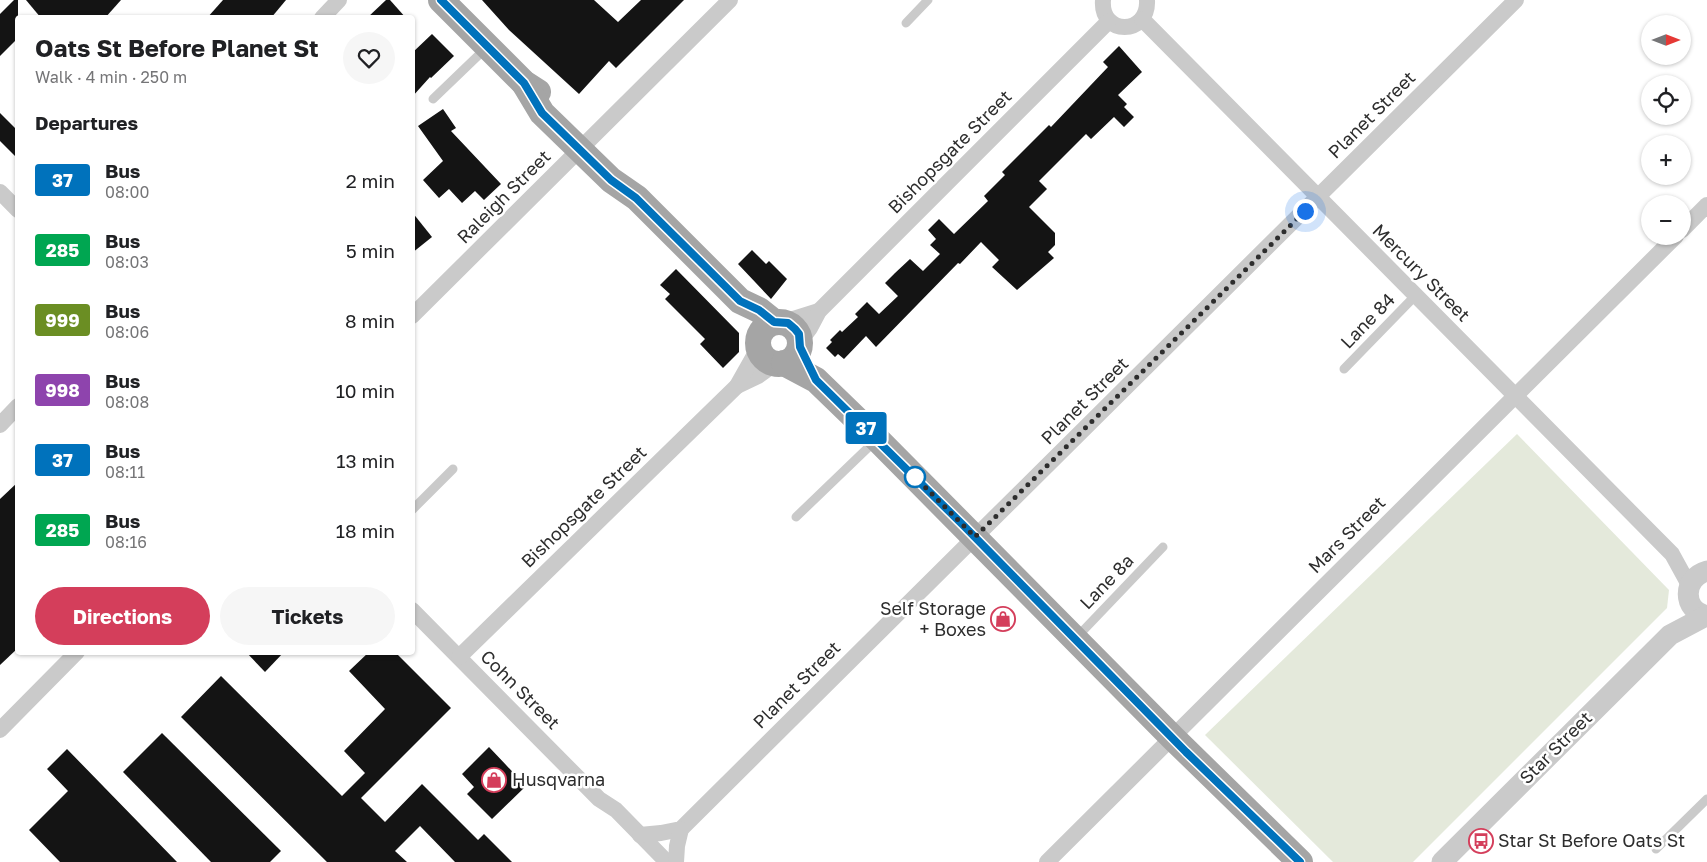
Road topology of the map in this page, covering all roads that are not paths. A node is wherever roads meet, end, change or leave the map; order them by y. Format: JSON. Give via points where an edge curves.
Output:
{"nodes":[{"id":1,"x":340,"y":0,"type":"edge"},
{"id":2,"x":441,"y":0,"type":"edge"},
{"id":3,"x":730,"y":0,"type":"edge"},
{"id":4,"x":928,"y":0,"type":"edge"},
{"id":5,"x":1103,"y":0,"type":"edge"},
{"id":6,"x":1146,"y":0,"type":"edge"},
{"id":7,"x":1516,"y":0,"type":"edge"},
{"id":8,"x":325,"y":15,"type":"edge"},
{"id":9,"x":1142,"y":19,"type":"junction"},
{"id":10,"x":1109,"y":21,"type":"junction"},
{"id":11,"x":906,"y":22,"type":"dead end"},
{"id":12,"x":487,"y":47,"type":"junction"},
{"id":13,"x":434,"y":99,"type":"dead end"},
{"id":14,"x":585,"y":145,"type":"junction"},
{"id":15,"x":0,"y":192,"type":"edge"},
{"id":16,"x":1319,"y":198,"type":"junction"},
{"id":17,"x":1707,"y":205,"type":"edge"},
{"id":18,"x":15,"y":207,"type":"edge"},
{"id":19,"x":1691,"y":221,"type":"edge"},
{"id":20,"x":1667,"y":245,"type":"edge"},
{"id":21,"x":1415,"y":296,"type":"junction"},
{"id":22,"x":819,"y":311,"type":"junction"},
{"id":23,"x":415,"y":313,"type":"edge"},
{"id":24,"x":780,"y":342,"type":"junction"},
{"id":25,"x":1344,"y":369,"type":"dead end"},
{"id":26,"x":737,"y":386,"type":"junction"},
{"id":27,"x":1515,"y":396,"type":"junction"},
{"id":28,"x":15,"y":409,"type":"edge"},
{"id":29,"x":0,"y":425,"type":"edge"},
{"id":30,"x":877,"y":439,"type":"junction"},
{"id":31,"x":453,"y":469,"type":"dead end"},
{"id":32,"x":415,"y":507,"type":"edge"},
{"id":33,"x":796,"y":517,"type":"dead end"},
{"id":34,"x":975,"y":537,"type":"junction"},
{"id":35,"x":1163,"y":547,"type":"dead end"},
{"id":36,"x":1697,"y":582,"type":"edge"},
{"id":37,"x":415,"y":613,"type":"edge"},
{"id":38,"x":1706,"y":616,"type":"edge"},
{"id":39,"x":1670,"y":635,"type":"junction"},
{"id":40,"x":1075,"y":639,"type":"junction"},
{"id":41,"x":74,"y":655,"type":"edge"},
{"id":42,"x":459,"y":657,"type":"junction"},
{"id":43,"x":0,"y":730,"type":"edge"},
{"id":44,"x":1173,"y":738,"type":"junction"},
{"id":45,"x":600,"y":798,"type":"junction"},
{"id":46,"x":1707,"y":799,"type":"edge"},
{"id":47,"x":682,"y":829,"type":"junction"},
{"id":48,"x":640,"y":834,"type":"junction"},
{"id":49,"x":1656,"y":850,"type":"dead end"},
{"id":50,"x":649,"y":861,"type":"edge"},
{"id":51,"x":1297,"y":861,"type":"edge"},
{"id":52,"x":667,"y":862,"type":"edge"},
{"id":53,"x":676,"y":862,"type":"edge"},
{"id":54,"x":1047,"y":862,"type":"edge"},
{"id":55,"x":1442,"y":862,"type":"edge"}],
"edges":[{"from":1,"to":8,"type":"street"},
{"from":2,"to":12,"type":"main road"},
{"from":3,"to":14,"type":"street","name":"Raleigh Street"},
{"from":4,"to":11,"type":"lane"},
{"from":5,"to":10,"type":"street","via":[[1102,8]]},
{"from":6,"to":9,"type":"street"},
{"from":7,"to":16,"type":"street","name":"Planet Street"},
{"from":9,"to":10,"type":"street","via":[[1130,27]]},
{"from":9,"to":16,"type":"street","name":"Mercury Street"},
{"from":10,"to":22,"type":"street","name":"Bishopsgate Street"},
{"from":12,"to":13,"type":"lane"},
{"from":12,"to":14,"type":"main road","via":[[524,83],[552,101]]},
{"from":14,"to":23,"type":"street","name":"Raleigh Street"},
{"from":14,"to":24,"type":"main road","via":[[611,180],[636,198],[740,301],[748,320]]},
{"from":15,"to":18,"type":"street"},
{"from":16,"to":21,"type":"street","name":"Mercury Street"},
{"from":16,"to":34,"type":"street","name":"Planet Street"},
{"from":17,"to":19,"type":"street"},
{"from":20,"to":27,"type":"street","name":"Mars Street"},
{"from":21,"to":25,"type":"lane","name":"Lane 84"},
{"from":21,"to":27,"type":"street","name":"Mercury Street"},
{"from":22,"to":24,"type":"street","name":"Bishopsgate Street"},
{"from":22,"to":24,"type":"street","name":"Bishopsgate Street","via":[[810,328]]},
{"from":24,"to":26,"type":"street","name":"Bishopsgate Street"},
{"from":24,"to":26,"type":"street","name":"Bishopsgate Street","via":[[758,376]]},
{"from":24,"to":30,"type":"main road"},
{"from":26,"to":42,"type":"street","name":"Bishopsgate Street"},
{"from":27,"to":36,"type":"street","name":"Mercury Street"},
{"from":27,"to":44,"type":"street","name":"Mars Street"},
{"from":28,"to":29,"type":"street"},
{"from":30,"to":33,"type":"lane"},
{"from":30,"to":34,"type":"main road"},
{"from":31,"to":32,"type":"lane"},
{"from":34,"to":40,"type":"main road"},
{"from":34,"to":47,"type":"street","name":"Planet Street"},
{"from":35,"to":40,"type":"lane","name":"Lane 8a"},
{"from":36,"to":38,"type":"street","via":[[1695,610]]},
{"from":36,"to":39,"type":"street","name":"Star Street"},
{"from":37,"to":42,"type":"street","name":"Cohn Street"},
{"from":38,"to":39,"type":"street","name":"Star Street"},
{"from":39,"to":55,"type":"street","name":"Star Street"},
{"from":40,"to":44,"type":"main road"},
{"from":41,"to":43,"type":"street"},
{"from":42,"to":45,"type":"street","name":"Cohn Street"},
{"from":44,"to":51,"type":"main road"},
{"from":44,"to":54,"type":"street","name":"Mars Street"},
{"from":45,"to":48,"type":"street","name":"Cohn Street"},
{"from":45,"to":50,"type":"street","name":"Cohn Street","via":[[605,812]]},
{"from":46,"to":49,"type":"lane"},
{"from":47,"to":48,"type":"street"},
{"from":47,"to":53,"type":"street"},
{"from":48,"to":52,"type":"street","name":"Cohn Street"}]}
